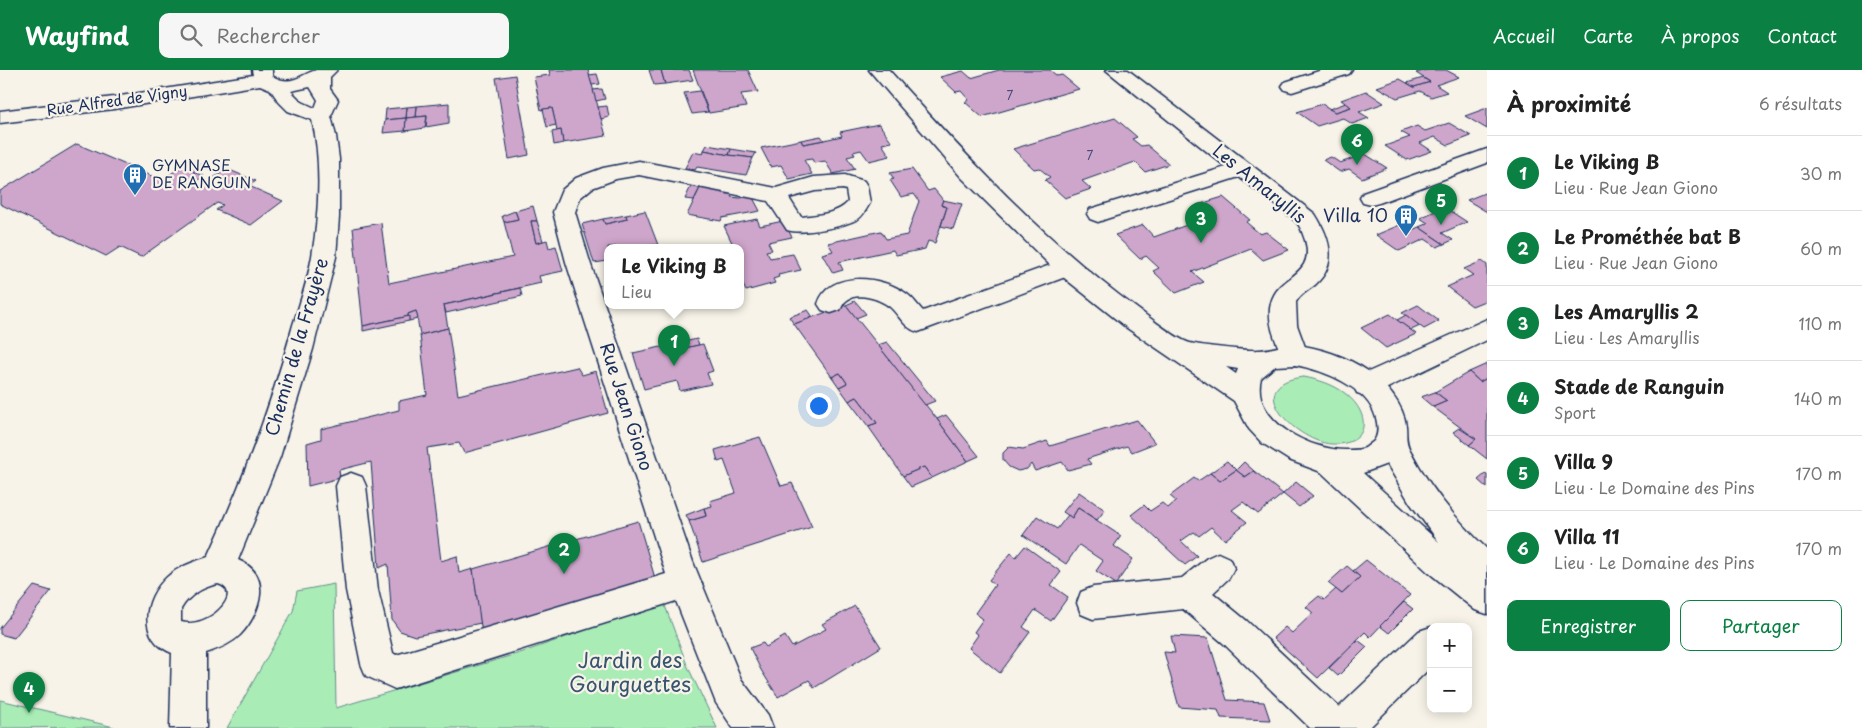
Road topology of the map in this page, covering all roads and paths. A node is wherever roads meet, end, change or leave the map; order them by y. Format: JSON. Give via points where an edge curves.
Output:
{"nodes":[{"id":1,"x":193,"y":70,"type":"edge"},
{"id":2,"x":879,"y":70,"type":"edge"},
{"id":3,"x":1116,"y":70,"type":"edge"},
{"id":4,"x":1342,"y":70,"type":"edge"},
{"id":5,"x":323,"y":73,"type":"edge"},
{"id":6,"x":268,"y":78,"type":"edge"},
{"id":7,"x":1292,"y":86,"type":"dead end"},
{"id":8,"x":162,"y":96,"type":"junction"},
{"id":9,"x":0,"y":116,"type":"edge"},
{"id":10,"x":321,"y":116,"type":"junction"},
{"id":11,"x":1487,"y":156,"type":"edge"},
{"id":12,"x":1242,"y":169,"type":"junction"},
{"id":13,"x":776,"y":195,"type":"dead end"},
{"id":14,"x":1371,"y":198,"type":"dead end"},
{"id":15,"x":1098,"y":214,"type":"dead end"},
{"id":16,"x":1067,"y":267,"type":"junction"},
{"id":17,"x":831,"y":304,"type":"dead end"},
{"id":18,"x":1487,"y":329,"type":"edge"},
{"id":19,"x":1184,"y":352,"type":"junction"},
{"id":20,"x":1295,"y":355,"type":"junction"},
{"id":21,"x":1262,"y":361,"type":"junction"},
{"id":22,"x":1367,"y":385,"type":"junction"},
{"id":23,"x":1245,"y":394,"type":"junction"},
{"id":24,"x":1391,"y":441,"type":"junction"},
{"id":25,"x":1330,"y":462,"type":"junction"},
{"id":26,"x":351,"y":486,"type":"dead end"},
{"id":27,"x":1218,"y":568,"type":"dead end"},
{"id":28,"x":218,"y":569,"type":"junction"},
{"id":29,"x":1487,"y":570,"type":"edge"},
{"id":30,"x":685,"y":583,"type":"junction"},
{"id":31,"x":1189,"y":593,"type":"junction"},
{"id":32,"x":1487,"y":599,"type":"edge"},
{"id":33,"x":1093,"y":603,"type":"dead end"},
{"id":34,"x":189,"y":641,"type":"junction"},
{"id":35,"x":1427,"y":647,"type":"edge"},
{"id":36,"x":188,"y":728,"type":"edge"},
{"id":37,"x":755,"y":728,"type":"edge"},
{"id":38,"x":1336,"y":728,"type":"edge"},
{"id":39,"x":1343,"y":728,"type":"edge"}],
"edges":[{"from":1,"to":8,"type":"street"},
{"from":2,"to":16,"type":"street","via":[[969,172]]},
{"from":3,"to":12,"type":"street","name":"Les Amaryllis"},
{"from":4,"to":7,"type":"street"},
{"from":5,"to":6,"type":"street","name":"Rue Alfred de Vigny","via":[[300,84]]},
{"from":5,"to":10,"type":"street","name":"Chemin de la Frayère","via":[[320,90],[328,100]]},
{"from":6,"to":8,"type":"street","name":"Rue Alfred de Vigny"},
{"from":6,"to":10,"type":"street","via":[[297,110]]},
{"from":8,"to":9,"type":"street","name":"Rue Alfred de Vigny"},
{"from":10,"to":28,"type":"street","name":"Chemin de la Frayère","via":[[328,160],[324,257],[300,349],[266,457]]},
{"from":11,"to":14,"type":"street"},
{"from":12,"to":15,"type":"street"},
{"from":12,"to":20,"type":"street","name":"Les Amaryllis","via":[[1307,219],[1317,237],[1318,263],[1312,273],[1286,296],[1282,311]]},
{"from":13,"to":30,"type":"street","name":"Rue Jean Giono","via":[[639,168],[611,173],[584,183],[570,194],[564,212]]},
{"from":16,"to":17,"type":"street","via":[[918,323],[898,300],[873,288],[846,289],[833,297]]},
{"from":16,"to":19,"type":"street","via":[[1136,321]]},
{"from":18,"to":22,"type":"street"},
{"from":19,"to":21,"type":"street"},
{"from":19,"to":23,"type":"street"},
{"from":20,"to":21,"type":"street"},
{"from":20,"to":22,"type":"street","via":[[1333,364]]},
{"from":21,"to":23,"type":"street","via":[[1245,380]]},
{"from":22,"to":24,"type":"street","via":[[1389,413]]},
{"from":23,"to":25,"type":"street","via":[[1251,411],[1264,428],[1306,455]]},
{"from":24,"to":25,"type":"street","via":[[1370,461],[1351,464]]},
{"from":24,"to":29,"type":"street","via":[[1413,485],[1465,550]]},
{"from":25,"to":32,"type":"street","via":[[1439,562]]},
{"from":26,"to":30,"type":"street","via":[[362,590],[378,664],[395,672]]},
{"from":27,"to":31,"type":"street"},
{"from":28,"to":34,"type":"street","via":[[208,570],[188,580],[169,600],[164,624],[177,639]]},
{"from":28,"to":34,"type":"street","via":[[229,570],[244,583],[243,604],[227,626],[202,640]]},
{"from":30,"to":37,"type":"street","name":"Rue Jean Giono","via":[[728,691]]},
{"from":31,"to":33,"type":"street"},
{"from":31,"to":38,"type":"street"},
{"from":34,"to":36,"type":"street"},
{"from":35,"to":39,"type":"street"}]}
